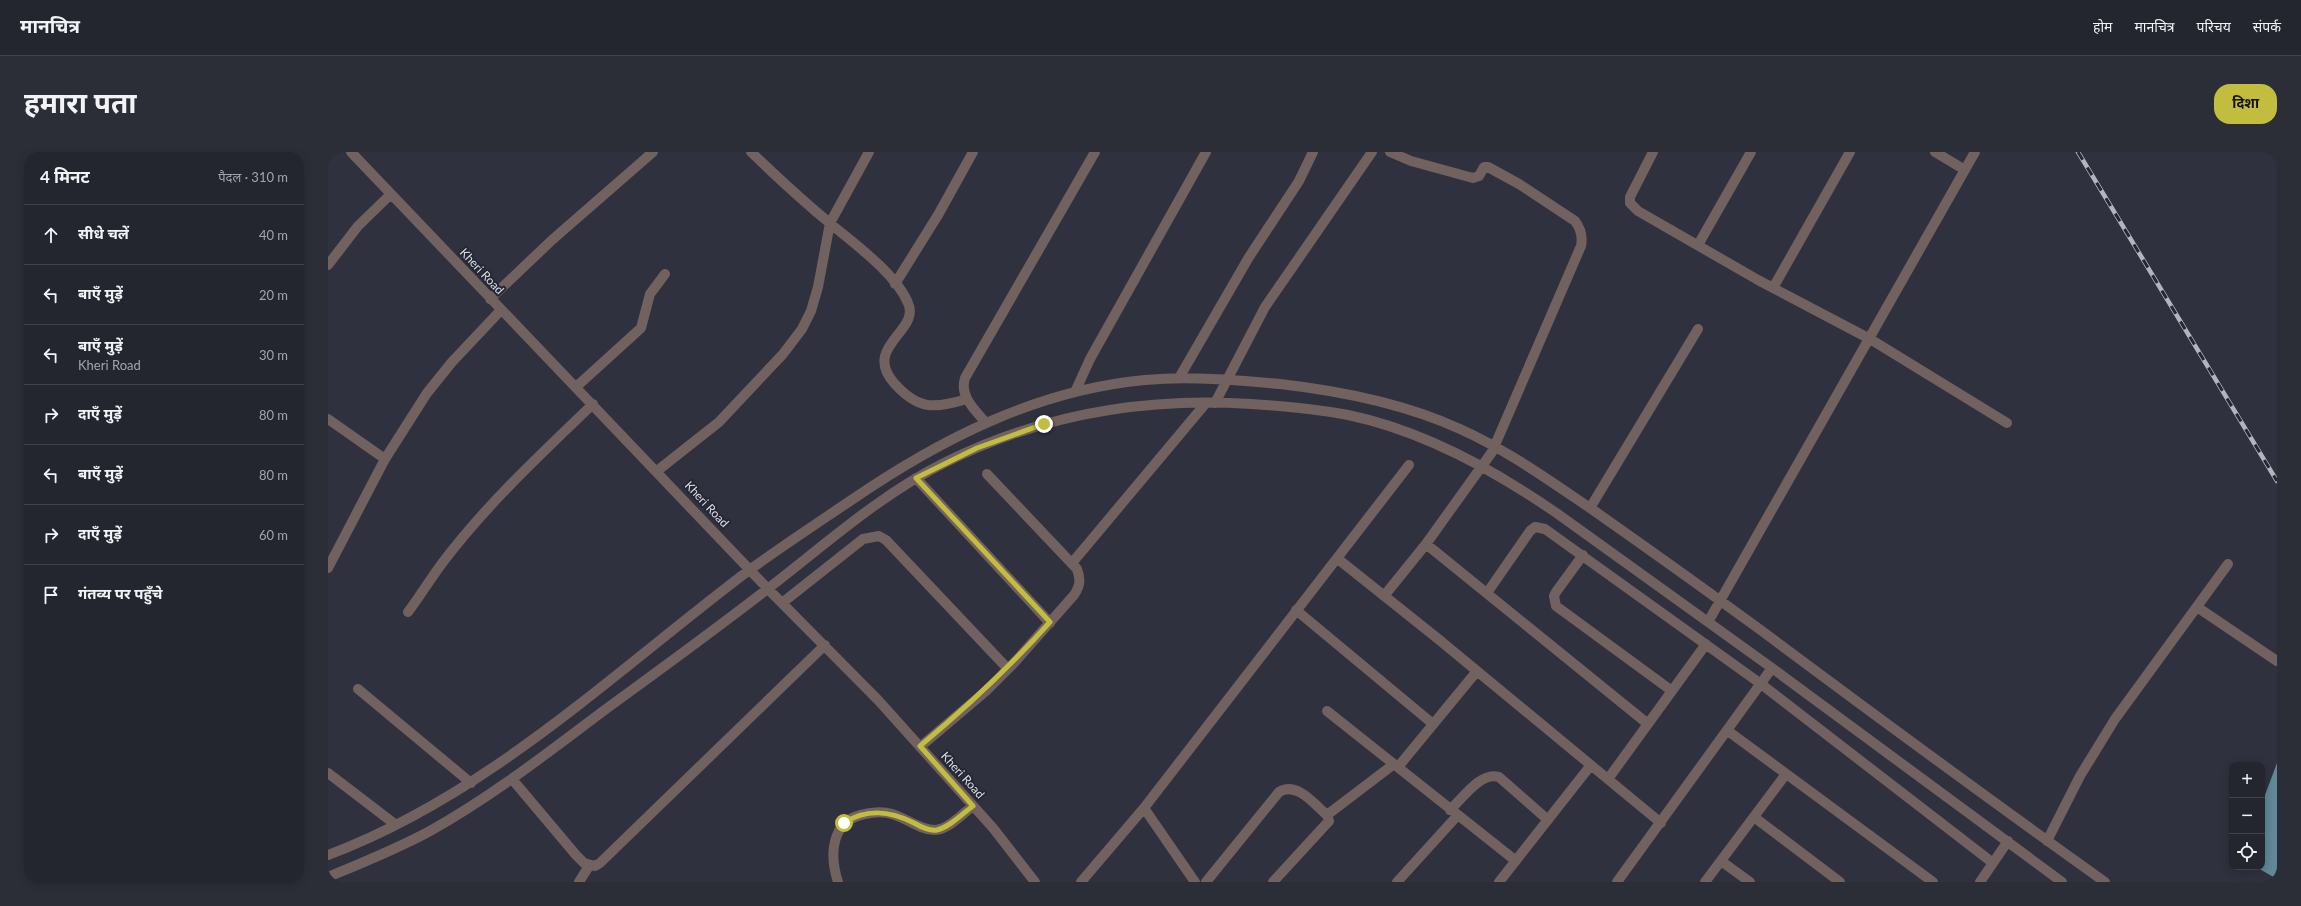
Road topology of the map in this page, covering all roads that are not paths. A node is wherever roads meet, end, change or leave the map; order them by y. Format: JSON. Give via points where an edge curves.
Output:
{"nodes":[{"id":1,"x":351,"y":152,"type":"edge"},
{"id":2,"x":653,"y":152,"type":"edge"},
{"id":3,"x":751,"y":152,"type":"edge"},
{"id":4,"x":869,"y":152,"type":"edge"},
{"id":5,"x":973,"y":152,"type":"edge"},
{"id":6,"x":1094,"y":152,"type":"edge"},
{"id":7,"x":1206,"y":152,"type":"edge"},
{"id":8,"x":1313,"y":152,"type":"edge"},
{"id":9,"x":1372,"y":152,"type":"edge"},
{"id":10,"x":1390,"y":152,"type":"edge"},
{"id":11,"x":1653,"y":152,"type":"edge"},
{"id":12,"x":1751,"y":152,"type":"edge"},
{"id":13,"x":1850,"y":152,"type":"edge"},
{"id":14,"x":1935,"y":152,"type":"edge"},
{"id":15,"x":1975,"y":152,"type":"edge"},
{"id":16,"x":1965,"y":170,"type":"junction"},
{"id":17,"x":391,"y":194,"type":"junction"},
{"id":18,"x":830,"y":224,"type":"junction"},
{"id":19,"x":1698,"y":246,"type":"junction"},
{"id":20,"x":328,"y":265,"type":"edge"},
{"id":21,"x":665,"y":274,"type":"dead end"},
{"id":22,"x":895,"y":284,"type":"junction"},
{"id":23,"x":1773,"y":288,"type":"junction"},
{"id":24,"x":490,"y":299,"type":"junction"},
{"id":25,"x":501,"y":310,"type":"junction"},
{"id":26,"x":1698,"y":329,"type":"dead end"},
{"id":27,"x":1870,"y":339,"type":"junction"},
{"id":28,"x":1179,"y":378,"type":"junction"},
{"id":29,"x":1225,"y":383,"type":"junction"},
{"id":30,"x":576,"y":387,"type":"junction"},
{"id":31,"x":1075,"y":392,"type":"junction"},
{"id":32,"x":967,"y":399,"type":"junction"},
{"id":33,"x":1213,"y":400,"type":"junction"},
{"id":34,"x":593,"y":404,"type":"junction"},
{"id":35,"x":328,"y":419,"type":"edge"},
{"id":36,"x":986,"y":423,"type":"junction"},
{"id":37,"x":2006,"y":423,"type":"dead end"},
{"id":38,"x":1489,"y":456,"type":"junction"},
{"id":39,"x":385,"y":459,"type":"junction"},
{"id":40,"x":1409,"y":465,"type":"dead end"},
{"id":41,"x":657,"y":471,"type":"junction"},
{"id":42,"x":987,"y":474,"type":"dead end"},
{"id":43,"x":916,"y":478,"type":"junction"},
{"id":44,"x":1590,"y":508,"type":"junction"},
{"id":45,"x":1426,"y":544,"type":"junction"},
{"id":46,"x":1583,"y":555,"type":"junction"},
{"id":47,"x":1338,"y":559,"type":"junction"},
{"id":48,"x":1072,"y":563,"type":"junction"},
{"id":49,"x":2228,"y":564,"type":"dead end"},
{"id":50,"x":328,"y":568,"type":"edge"},
{"id":51,"x":753,"y":572,"type":"junction"},
{"id":52,"x":766,"y":586,"type":"junction"},
{"id":53,"x":1487,"y":593,"type":"junction"},
{"id":54,"x":1384,"y":596,"type":"junction"},
{"id":55,"x":782,"y":603,"type":"junction"},
{"id":56,"x":2197,"y":608,"type":"junction"},
{"id":57,"x":1296,"y":610,"type":"junction"},
{"id":58,"x":1715,"y":611,"type":"junction"},
{"id":59,"x":408,"y":612,"type":"dead end"},
{"id":60,"x":1050,"y":622,"type":"junction"},
{"id":61,"x":1706,"y":644,"type":"junction"},
{"id":62,"x":824,"y":645,"type":"junction"},
{"id":63,"x":2277,"y":661,"type":"edge"},
{"id":64,"x":1772,"y":668,"type":"junction"},
{"id":65,"x":1008,"y":669,"type":"junction"},
{"id":66,"x":1477,"y":671,"type":"junction"},
{"id":67,"x":1761,"y":684,"type":"junction"},
{"id":68,"x":358,"y":689,"type":"dead end"},
{"id":69,"x":1672,"y":691,"type":"junction"},
{"id":70,"x":1327,"y":711,"type":"dead end"},
{"id":71,"x":1433,"y":724,"type":"junction"},
{"id":72,"x":1648,"y":724,"type":"junction"},
{"id":73,"x":1728,"y":730,"type":"junction"},
{"id":74,"x":920,"y":746,"type":"junction"},
{"id":75,"x":1591,"y":765,"type":"junction"},
{"id":76,"x":1396,"y":766,"type":"junction"},
{"id":77,"x":328,"y":773,"type":"edge"},
{"id":78,"x":1786,"y":774,"type":"junction"},
{"id":79,"x":512,"y":779,"type":"junction"},
{"id":80,"x":1608,"y":779,"type":"junction"},
{"id":81,"x":471,"y":783,"type":"junction"},
{"id":82,"x":973,"y":806,"type":"junction"},
{"id":83,"x":1144,"y":808,"type":"junction"},
{"id":84,"x":1454,"y":813,"type":"junction"},
{"id":85,"x":1327,"y":815,"type":"junction"},
{"id":86,"x":1754,"y":817,"type":"junction"},
{"id":87,"x":1548,"y":820,"type":"junction"},
{"id":88,"x":1661,"y":823,"type":"junction"},
{"id":89,"x":396,"y":825,"type":"junction"},
{"id":90,"x":2008,"y":841,"type":"junction"},
{"id":91,"x":2047,"y":841,"type":"junction"},
{"id":92,"x":328,"y":855,"type":"edge"},
{"id":93,"x":1516,"y":861,"type":"junction"},
{"id":94,"x":1721,"y":861,"type":"junction"},
{"id":95,"x":1993,"y":863,"type":"junction"},
{"id":96,"x":589,"y":866,"type":"junction"},
{"id":97,"x":328,"y":877,"type":"edge"},
{"id":98,"x":579,"y":882,"type":"edge"},
{"id":99,"x":838,"y":882,"type":"edge"},
{"id":100,"x":1035,"y":882,"type":"edge"},
{"id":101,"x":1081,"y":882,"type":"edge"},
{"id":102,"x":1195,"y":882,"type":"edge"},
{"id":103,"x":1206,"y":882,"type":"edge"},
{"id":104,"x":1273,"y":882,"type":"edge"},
{"id":105,"x":1397,"y":882,"type":"edge"},
{"id":106,"x":1500,"y":882,"type":"edge"},
{"id":107,"x":1617,"y":882,"type":"edge"},
{"id":108,"x":1705,"y":882,"type":"edge"},
{"id":109,"x":1750,"y":882,"type":"edge"},
{"id":110,"x":1840,"y":882,"type":"edge"},
{"id":111,"x":1933,"y":882,"type":"edge"},
{"id":112,"x":1980,"y":882,"type":"edge"},
{"id":113,"x":2062,"y":882,"type":"edge"},
{"id":114,"x":2105,"y":882,"type":"edge"}],
"edges":[{"from":1,"to":17,"type":"street","name":"Kheri Road"},
{"from":2,"to":24,"type":"street","via":[[552,240]]},
{"from":3,"to":18,"type":"street"},
{"from":4,"to":18,"type":"street"},
{"from":5,"to":22,"type":"street"},
{"from":6,"to":32,"type":"street","via":[[965,378],[963,390]]},
{"from":7,"to":31,"type":"street","via":[[1090,359]]},
{"from":8,"to":28,"type":"street","via":[[1299,181],[1249,257]]},
{"from":9,"to":29,"type":"street","via":[[1273,294]]},
{"from":10,"to":38,"type":"street","via":[[1411,161],[1473,178],[1479,176],[1484,167],[1488,167],[1550,203],[1575,221],[1580,228],[1581,246]]},
{"from":11,"to":19,"type":"street","via":[[1631,192],[1630,203],[1638,211]]},
{"from":12,"to":19,"type":"street"},
{"from":13,"to":23,"type":"street"},
{"from":14,"to":16,"type":"street"},
{"from":15,"to":16,"type":"street"},
{"from":16,"to":27,"type":"street"},
{"from":17,"to":20,"type":"street","via":[[358,226]]},
{"from":17,"to":24,"type":"street","name":"Kheri Road"},
{"from":18,"to":22,"type":"street","via":[[867,255]]},
{"from":18,"to":41,"type":"street","via":[[818,288],[802,329],[783,354],[718,422]]},
{"from":19,"to":23,"type":"street"},
{"from":21,"to":30,"type":"street","via":[[650,294],[641,328]]},
{"from":22,"to":32,"type":"street","via":[[908,300],[911,309],[910,317],[886,350],[886,373],[916,402],[944,406]]},
{"from":23,"to":27,"type":"street"},
{"from":24,"to":25,"type":"street","name":"Kheri Road"},
{"from":25,"to":30,"type":"street","name":"Kheri Road"},
{"from":25,"to":39,"type":"street","via":[[427,393]]},
{"from":26,"to":44,"type":"street"},
{"from":27,"to":37,"type":"street"},
{"from":27,"to":58,"type":"street"},
{"from":28,"to":29,"type":"street"},
{"from":28,"to":31,"type":"street","via":[[1142,380]]},
{"from":29,"to":33,"type":"street"},
{"from":29,"to":38,"type":"street","via":[[1327,389],[1359,396],[1428,416]]},
{"from":30,"to":34,"type":"street","name":"Kheri Road"},
{"from":31,"to":36,"type":"street","via":[[1043,400]]},
{"from":32,"to":36,"type":"street"},
{"from":33,"to":38,"type":"street","via":[[1311,409],[1352,416],[1420,439]]},
{"from":33,"to":43,"type":"street","via":[[1119,408],[1044,424],[977,448]]},
{"from":33,"to":48,"type":"street"},
{"from":34,"to":41,"type":"street","name":"Kheri Road"},
{"from":34,"to":59,"type":"street","via":[[530,464],[478,520],[443,562]]},
{"from":35,"to":39,"type":"street"},
{"from":36,"to":51,"type":"street","via":[[902,466]]},
{"from":38,"to":44,"type":"street"},
{"from":38,"to":45,"type":"street"},
{"from":38,"to":58,"type":"street","via":[[1520,487],[1555,512]]},
{"from":39,"to":50,"type":"street"},
{"from":40,"to":47,"type":"street"},
{"from":41,"to":51,"type":"street","name":"Kheri Road"},
{"from":42,"to":48,"type":"street"},
{"from":43,"to":52,"type":"street"},
{"from":43,"to":60,"type":"street"},
{"from":44,"to":58,"type":"street"},
{"from":45,"to":53,"type":"street"},
{"from":45,"to":54,"type":"street"},
{"from":46,"to":53,"type":"street","via":[[1545,528],[1535,527],[1530,530]]},
{"from":46,"to":61,"type":"street"},
{"from":46,"to":69,"type":"street","via":[[1556,592],[1556,606]]},
{"from":47,"to":54,"type":"street"},
{"from":47,"to":57,"type":"street"},
{"from":48,"to":60,"type":"street","via":[[1080,578],[1079,587]]},
{"from":49,"to":56,"type":"street"},
{"from":51,"to":52,"type":"street","name":"Kheri Road"},
{"from":51,"to":81,"type":"street","via":[[544,732]]},
{"from":52,"to":55,"type":"street","name":"Kheri Road"},
{"from":52,"to":79,"type":"street"},
{"from":53,"to":72,"type":"street"},
{"from":54,"to":66,"type":"street"},
{"from":55,"to":62,"type":"street","name":"Kheri Road"},
{"from":55,"to":65,"type":"street","via":[[851,547],[863,539],[879,536],[886,540]]},
{"from":56,"to":63,"type":"street"},
{"from":56,"to":91,"type":"street","via":[[2098,745]]},
{"from":57,"to":71,"type":"street"},
{"from":57,"to":83,"type":"street"},
{"from":58,"to":64,"type":"street"},
{"from":58,"to":91,"type":"street","via":[[1957,776]]},
{"from":60,"to":65,"type":"street"},
{"from":61,"to":67,"type":"street"},
{"from":61,"to":69,"type":"street"},
{"from":62,"to":74,"type":"street","name":"Kheri Road"},
{"from":62,"to":96,"type":"street","via":[[600,863]]},
{"from":64,"to":67,"type":"street"},
{"from":64,"to":90,"type":"street"},
{"from":65,"to":74,"type":"street"},
{"from":66,"to":71,"type":"street"},
{"from":66,"to":75,"type":"street"},
{"from":67,"to":73,"type":"street"},
{"from":67,"to":95,"type":"street"},
{"from":68,"to":81,"type":"street"},
{"from":69,"to":72,"type":"street"},
{"from":70,"to":76,"type":"street"},
{"from":71,"to":76,"type":"street"},
{"from":72,"to":80,"type":"street"},
{"from":73,"to":78,"type":"street"},
{"from":73,"to":88,"type":"street"},
{"from":74,"to":82,"type":"street","name":"Kheri Road"},
{"from":75,"to":80,"type":"street"},
{"from":75,"to":87,"type":"street"},
{"from":76,"to":84,"type":"street"},
{"from":76,"to":85,"type":"street"},
{"from":77,"to":89,"type":"street"},
{"from":78,"to":86,"type":"street"},
{"from":78,"to":111,"type":"street"},
{"from":79,"to":96,"type":"street","via":[[572,851]]},
{"from":79,"to":97,"type":"street","via":[[426,833]]},
{"from":80,"to":88,"type":"street"},
{"from":81,"to":89,"type":"street"},
{"from":82,"to":99,"type":"street","via":[[936,830],[880,812],[852,818],[844,823],[835,836],[833,857]]},
{"from":82,"to":100,"type":"street","name":"Kheri Road"},
{"from":83,"to":101,"type":"street"},
{"from":83,"to":102,"type":"street"},
{"from":84,"to":87,"type":"street","via":[[1483,778],[1493,775],[1499,777]]},
{"from":84,"to":93,"type":"street"},
{"from":84,"to":105,"type":"street"},
{"from":85,"to":103,"type":"street","via":[[1297,790],[1285,788],[1279,792]]},
{"from":85,"to":104,"type":"street","via":[[1329,821],[1325,827]]},
{"from":86,"to":94,"type":"street"},
{"from":86,"to":110,"type":"street"},
{"from":87,"to":93,"type":"street"},
{"from":88,"to":107,"type":"street"},
{"from":89,"to":92,"type":"street"},
{"from":90,"to":95,"type":"street"},
{"from":90,"to":113,"type":"street"},
{"from":91,"to":114,"type":"street"},
{"from":93,"to":106,"type":"street"},
{"from":94,"to":108,"type":"street"},
{"from":94,"to":109,"type":"street"},
{"from":95,"to":112,"type":"street"},
{"from":96,"to":98,"type":"street"}]}
